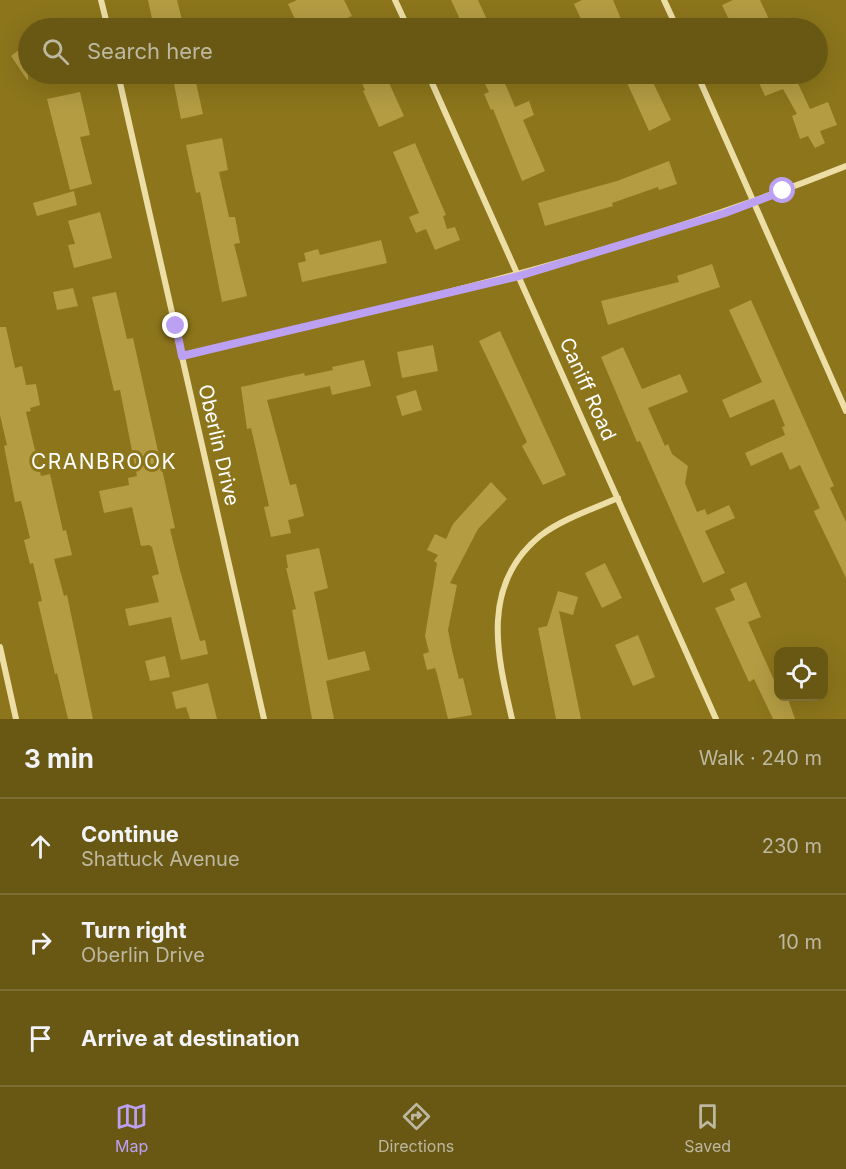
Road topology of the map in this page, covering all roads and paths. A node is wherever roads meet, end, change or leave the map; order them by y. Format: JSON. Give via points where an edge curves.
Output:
{"nodes":[{"id":1,"x":101,"y":0,"type":"edge"},
{"id":2,"x":395,"y":0,"type":"edge"},
{"id":3,"x":664,"y":0,"type":"edge"},
{"id":4,"x":106,"y":18,"type":"edge"},
{"id":5,"x":403,"y":18,"type":"edge"},
{"id":6,"x":672,"y":18,"type":"edge"},
{"id":7,"x":120,"y":84,"type":"edge"},
{"id":8,"x":433,"y":84,"type":"edge"},
{"id":9,"x":701,"y":84,"type":"edge"},
{"id":10,"x":846,"y":166,"type":"edge"},
{"id":11,"x":754,"y":203,"type":"junction"},
{"id":12,"x":519,"y":276,"type":"junction"},
{"id":13,"x":182,"y":356,"type":"junction"},
{"id":14,"x":846,"y":411,"type":"edge"},
{"id":15,"x":618,"y":498,"type":"junction"},
{"id":16,"x":0,"y":647,"type":"edge"},
{"id":17,"x":16,"y":719,"type":"edge"},
{"id":18,"x":264,"y":719,"type":"edge"},
{"id":19,"x":512,"y":719,"type":"edge"},
{"id":20,"x":716,"y":719,"type":"edge"}],
"edges":[{"from":1,"to":4,"type":"street"},
{"from":2,"to":5,"type":"street"},
{"from":3,"to":6,"type":"street"},
{"from":7,"to":13,"type":"street","name":"Oberlin Drive"},
{"from":8,"to":12,"type":"street","name":"Caniff Road"},
{"from":9,"to":11,"type":"street"},
{"from":10,"to":11,"type":"street"},
{"from":11,"to":12,"type":"street"},
{"from":11,"to":14,"type":"street"},
{"from":12,"to":13,"type":"street"},
{"from":12,"to":15,"type":"street","name":"Caniff Road"},
{"from":13,"to":18,"type":"street","name":"Oberlin Drive"},
{"from":15,"to":19,"type":"street","via":[[539,537],[509,577],[500,601],[496,630]]},
{"from":15,"to":20,"type":"street","name":"Caniff Road"},
{"from":16,"to":17,"type":"street"}]}
